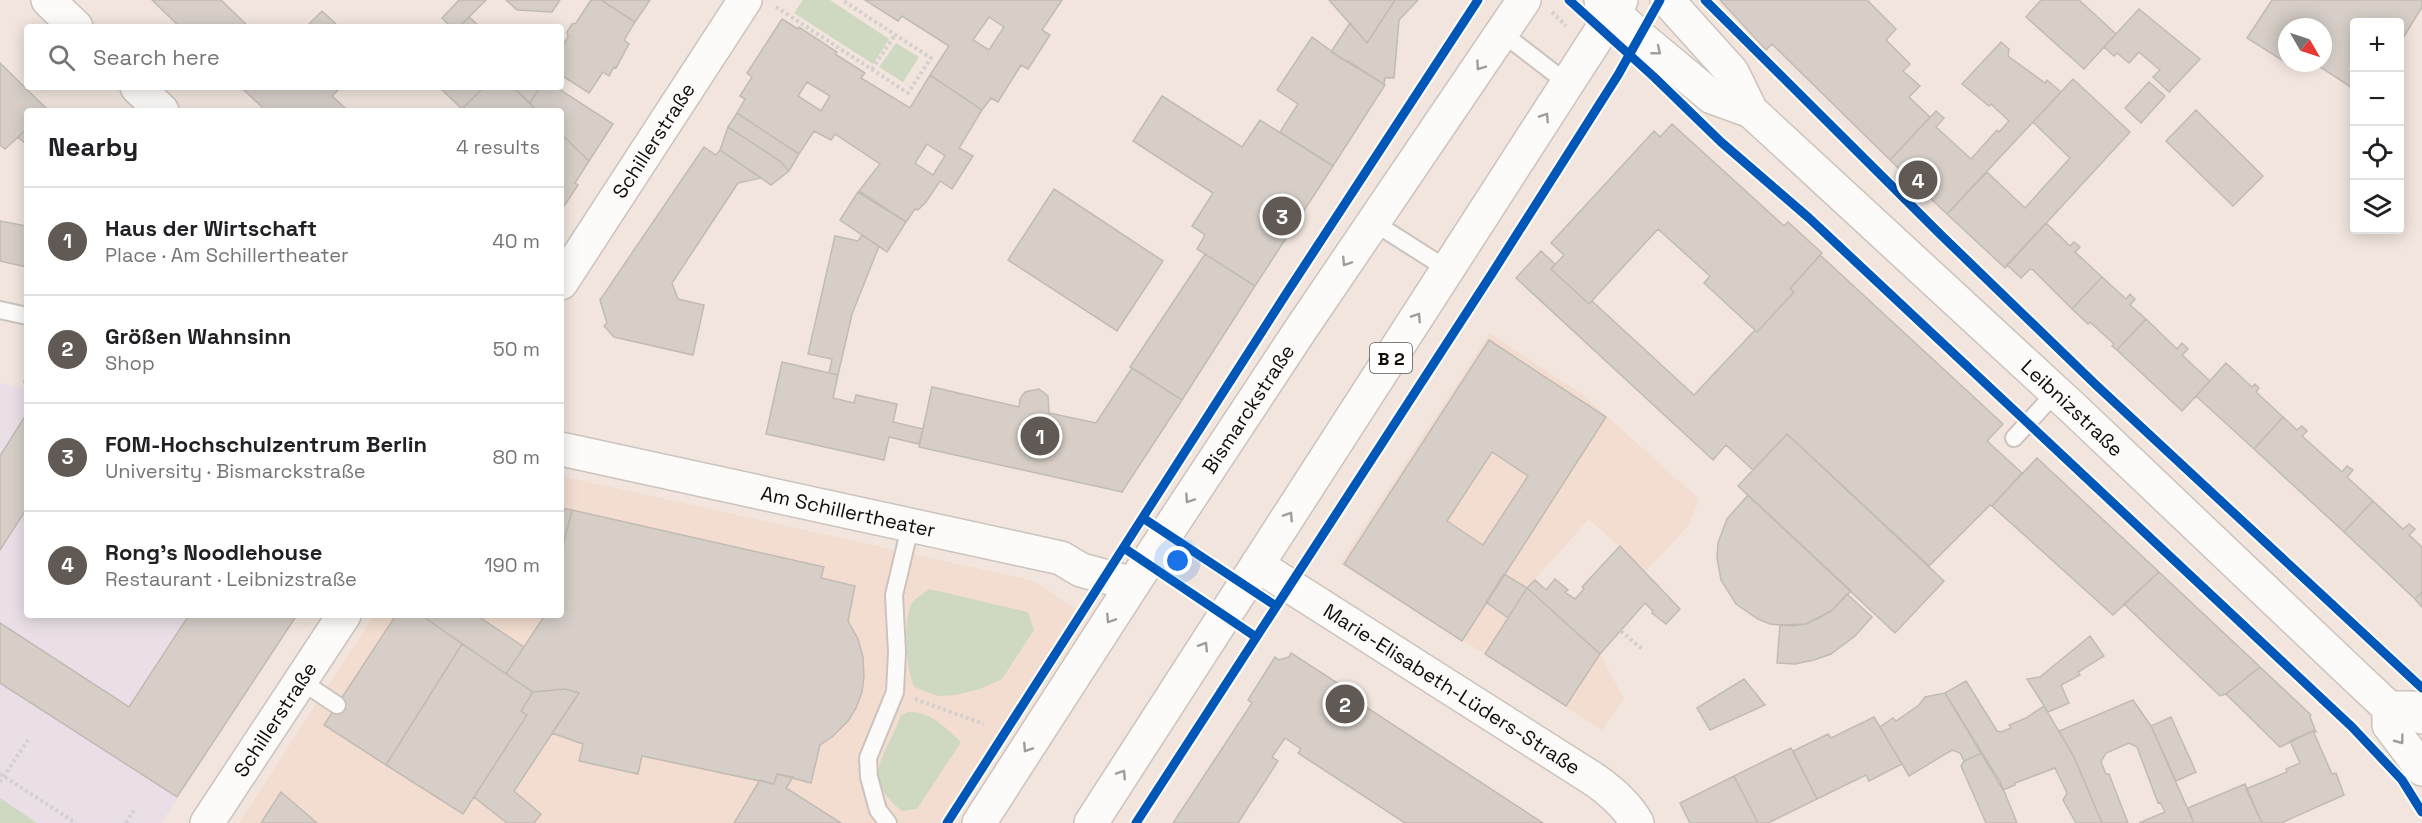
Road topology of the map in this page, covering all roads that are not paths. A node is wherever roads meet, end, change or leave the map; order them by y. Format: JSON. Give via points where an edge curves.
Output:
{"nodes":[{"id":1,"x":48,"y":0,"type":"edge"},
{"id":2,"x":1667,"y":0,"type":"edge"},
{"id":3,"x":760,"y":3,"type":"edge"},
{"id":4,"x":1612,"y":4,"type":"edge"},
{"id":5,"x":1538,"y":6,"type":"edge"},
{"id":6,"x":73,"y":24,"type":"edge"},
{"id":7,"x":1502,"y":33,"type":"junction"},
{"id":8,"x":1567,"y":83,"type":"junction"},
{"id":9,"x":140,"y":90,"type":"edge"},
{"id":10,"x":159,"y":108,"type":"edge"},
{"id":11,"x":1751,"y":111,"type":"junction"},
{"id":12,"x":1372,"y":222,"type":"junction"},
{"id":13,"x":1447,"y":269,"type":"junction"},
{"id":14,"x":564,"y":279,"type":"edge"},
{"id":15,"x":0,"y":310,"type":"edge"},
{"id":16,"x":24,"y":315,"type":"edge"},
{"id":17,"x":2055,"y":392,"type":"junction"},
{"id":18,"x":2014,"y":438,"type":"dead end"},
{"id":19,"x":564,"y":450,"type":"edge"},
{"id":20,"x":910,"y":527,"type":"junction"},
{"id":21,"x":1257,"y":565,"type":"junction"},
{"id":22,"x":1132,"y":584,"type":"junction"},
{"id":23,"x":342,"y":618,"type":"edge"},
{"id":24,"x":301,"y":681,"type":"junction"},
{"id":25,"x":338,"y":705,"type":"dead end"},
{"id":26,"x":2389,"y":708,"type":"junction"},
{"id":27,"x":2422,"y":717,"type":"edge"},
{"id":28,"x":2422,"y":769,"type":"edge"},
{"id":29,"x":207,"y":823,"type":"edge"},
{"id":30,"x":888,"y":823,"type":"edge"},
{"id":31,"x":979,"y":823,"type":"edge"},
{"id":32,"x":1091,"y":823,"type":"edge"},
{"id":33,"x":1637,"y":823,"type":"edge"}],
"edges":[{"from":1,"to":6,"type":"street"},
{"from":2,"to":11,"type":"street","name":"Leibnizstraße","via":[[1732,72]]},
{"from":3,"to":14,"type":"street","name":"Schillerstraße"},
{"from":4,"to":8,"type":"street","number":"B 2"},
{"from":4,"to":11,"type":"street","name":"Leibnizstraße","one_way":true,"via":[[1712,97]]},
{"from":5,"to":7,"type":"street","name":"Bismarckstraße"},
{"from":7,"to":8,"type":"lane"},
{"from":7,"to":12,"type":"street","name":"Bismarckstraße","one_way":true},
{"from":13,"to":8,"type":"street","number":"B 2","one_way":true},
{"from":9,"to":10,"type":"street"},
{"from":11,"to":17,"type":"street","name":"Leibnizstraße"},
{"from":12,"to":13,"type":"lane"},
{"from":12,"to":22,"type":"street","name":"Bismarckstraße","one_way":true},
{"from":21,"to":13,"type":"street","number":"B 2","one_way":true},
{"from":15,"to":16,"type":"lane"},
{"from":17,"to":18,"type":"lane"},
{"from":17,"to":26,"type":"street","name":"Leibnizstraße"},
{"from":19,"to":20,"type":"street","name":"Am Schillertheater"},
{"from":20,"to":22,"type":"street","name":"Am Schillertheater","via":[[1060,558],[1081,570]]},
{"from":20,"to":30,"type":"lane","via":[[894,595],[895,692],[868,758],[868,777],[878,810]]},
{"from":32,"to":21,"type":"street","number":"B 2","one_way":true},
{"from":21,"to":33,"type":"street","name":"Marie-Elisabeth-Lüders-Straße","via":[[1595,780],[1613,793]]},
{"from":22,"to":31,"type":"street","name":"Bismarckstraße","one_way":true},
{"from":23,"to":24,"type":"street","name":"Schillerstraße"},
{"from":24,"to":25,"type":"lane"},
{"from":24,"to":29,"type":"street","name":"Schillerstraße"},
{"from":26,"to":27,"type":"street","via":[[2413,708]]},
{"from":26,"to":28,"type":"street","name":"Leibnizstraße","one_way":true,"via":[[2390,725]]}]}
